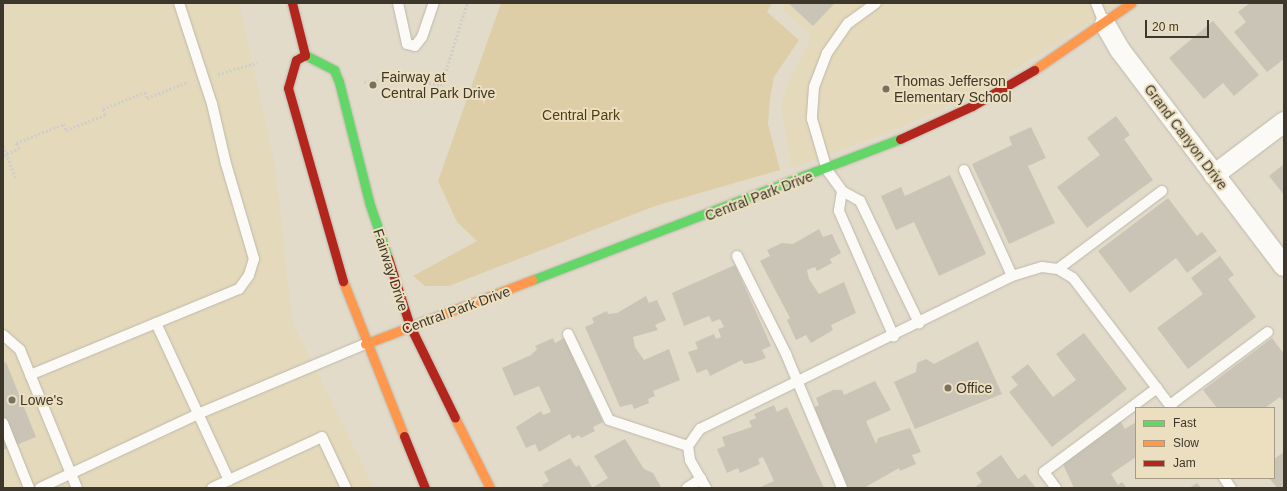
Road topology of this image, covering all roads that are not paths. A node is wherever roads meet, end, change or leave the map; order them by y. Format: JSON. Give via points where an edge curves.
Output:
{"nodes":[{"id":1,"x":179,"y":3,"type":"edge"},
{"id":2,"x":292,"y":3,"type":"edge"},
{"id":3,"x":398,"y":3,"type":"edge"},
{"id":4,"x":434,"y":3,"type":"edge"},
{"id":5,"x":876,"y":3,"type":"edge"},
{"id":6,"x":1096,"y":3,"type":"edge"},
{"id":7,"x":1132,"y":3,"type":"edge"},
{"id":8,"x":1105,"y":24,"type":"junction"},
{"id":9,"x":305,"y":55,"type":"junction"},
{"id":10,"x":1284,"y":122,"type":"edge"},
{"id":11,"x":827,"y":170,"type":"junction"},
{"id":12,"x":964,"y":170,"type":"dead end"},
{"id":13,"x":1214,"y":175,"type":"junction"},
{"id":14,"x":842,"y":191,"type":"junction"},
{"id":15,"x":1162,"y":191,"type":"dead end"},
{"id":16,"x":737,"y":256,"type":"dead end"},
{"id":17,"x":1284,"y":266,"type":"edge"},
{"id":18,"x":1058,"y":268,"type":"junction"},
{"id":19,"x":1012,"y":276,"type":"junction"},
{"id":20,"x":156,"y":323,"type":"junction"},
{"id":21,"x":919,"y":323,"type":"junction"},
{"id":22,"x":410,"y":326,"type":"junction"},
{"id":23,"x":1268,"y":332,"type":"dead end"},
{"id":24,"x":568,"y":334,"type":"dead end"},
{"id":25,"x":3,"y":335,"type":"edge"},
{"id":26,"x":894,"y":337,"type":"junction"},
{"id":27,"x":365,"y":344,"type":"junction"},
{"id":28,"x":30,"y":375,"type":"junction"},
{"id":29,"x":796,"y":384,"type":"junction"},
{"id":30,"x":1157,"y":388,"type":"junction"},
{"id":31,"x":1171,"y":407,"type":"edge"},
{"id":32,"x":198,"y":414,"type":"junction"},
{"id":33,"x":3,"y":423,"type":"edge"},
{"id":34,"x":688,"y":446,"type":"junction"},
{"id":35,"x":70,"y":473,"type":"junction"},
{"id":36,"x":701,"y":479,"type":"junction"},
{"id":37,"x":1225,"y":479,"type":"edge"},
{"id":38,"x":229,"y":480,"type":"junction"},
{"id":39,"x":29,"y":488,"type":"edge"},
{"id":40,"x":40,"y":488,"type":"edge"},
{"id":41,"x":78,"y":488,"type":"edge"},
{"id":42,"x":212,"y":488,"type":"edge"},
{"id":43,"x":346,"y":488,"type":"edge"},
{"id":44,"x":425,"y":488,"type":"edge"},
{"id":45,"x":490,"y":488,"type":"edge"},
{"id":46,"x":687,"y":488,"type":"edge"},
{"id":47,"x":706,"y":488,"type":"edge"},
{"id":48,"x":842,"y":488,"type":"edge"},
{"id":49,"x":1056,"y":488,"type":"edge"},
{"id":50,"x":1232,"y":488,"type":"edge"}],
"edges":[{"from":1,"to":20,"type":"lane","via":[[212,104],[226,164],[254,259],[239,289]]},
{"from":2,"to":9,"type":"main road"},
{"from":3,"to":4,"type":"lane","via":[[407,44],[415,46],[422,38]]},
{"from":5,"to":11,"type":"lane","via":[[848,23],[827,53],[814,87],[812,119]]},
{"from":6,"to":8,"type":"lane","name":"Grand Canyon Drive"},
{"from":7,"to":8,"type":"main road","name":"Central Park Drive"},
{"from":8,"to":11,"type":"main road","name":"Central Park Drive","via":[[972,106]]},
{"from":8,"to":13,"type":"street","name":"Grand Canyon Drive","via":[[1120,50]]},
{"from":9,"to":22,"type":"main road","name":"Fairway Drive","via":[[334,70],[339,82],[370,205]]},
{"from":9,"to":27,"type":"main road","via":[[296,60],[288,88],[318,202]]},
{"from":10,"to":13,"type":"street"},
{"from":11,"to":14,"type":"lane"},
{"from":11,"to":22,"type":"main road","name":"Central Park Drive"},
{"from":12,"to":19,"type":"lane"},
{"from":13,"to":17,"type":"street","name":"Grand Canyon Drive"},
{"from":14,"to":21,"type":"lane","via":[[860,201]]},
{"from":14,"to":26,"type":"lane","via":[[839,211]]},
{"from":15,"to":18,"type":"lane"},
{"from":16,"to":29,"type":"lane","via":[[786,354]]},
{"from":18,"to":19,"type":"lane","via":[[1042,267]]},
{"from":18,"to":30,"type":"lane","via":[[1072,278]]},
{"from":19,"to":21,"type":"lane"},
{"from":20,"to":28,"type":"lane"},
{"from":20,"to":32,"type":"lane"},
{"from":21,"to":26,"type":"lane"},
{"from":22,"to":27,"type":"main road","name":"Central Park Drive"},
{"from":22,"to":45,"type":"main road","name":"Fairway Drive"},
{"from":23,"to":31,"type":"lane"},
{"from":24,"to":34,"type":"lane","via":[[609,420]]},
{"from":25,"to":28,"type":"lane","via":[[20,350]]},
{"from":26,"to":29,"type":"lane"},
{"from":27,"to":32,"type":"lane"},
{"from":27,"to":44,"type":"main road"},
{"from":28,"to":35,"type":"lane"},
{"from":29,"to":34,"type":"lane","via":[[700,429]]},
{"from":29,"to":48,"type":"lane"},
{"from":30,"to":31,"type":"lane"},
{"from":30,"to":49,"type":"lane","via":[[1044,472]]},
{"from":32,"to":35,"type":"lane"},
{"from":32,"to":38,"type":"lane"},
{"from":33,"to":39,"type":"lane"},
{"from":34,"to":36,"type":"lane","via":[[690,460]]},
{"from":35,"to":40,"type":"lane"},
{"from":35,"to":41,"type":"lane"},
{"from":36,"to":46,"type":"lane"},
{"from":36,"to":47,"type":"lane"},
{"from":37,"to":50,"type":"lane"},
{"from":38,"to":42,"type":"lane"},
{"from":38,"to":43,"type":"lane","via":[[322,437]]}]}
